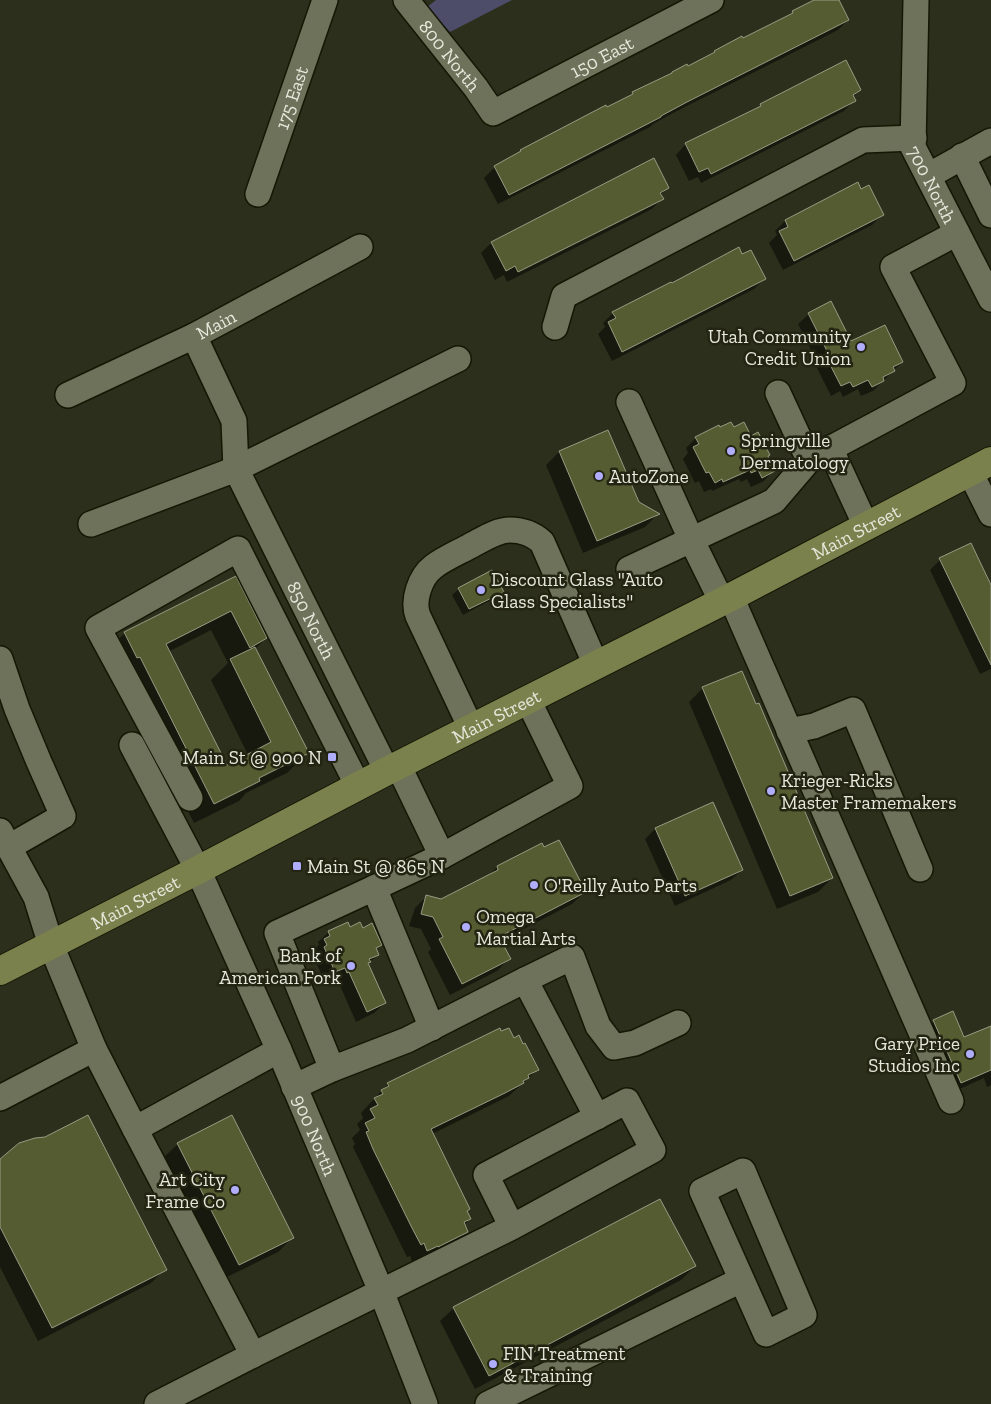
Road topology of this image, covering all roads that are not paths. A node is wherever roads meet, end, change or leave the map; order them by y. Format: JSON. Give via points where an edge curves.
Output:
{"nodes":[{"id":1,"x":325,"y":0,"type":"edge"},
{"id":2,"x":406,"y":0,"type":"edge"},
{"id":3,"x":916,"y":0,"type":"edge"},
{"id":4,"x":704,"y":1,"type":"edge"},
{"id":5,"x":493,"y":113,"type":"joint"},
{"id":6,"x":914,"y":138,"type":"junction"},
{"id":7,"x":991,"y":141,"type":"edge"},
{"id":8,"x":962,"y":156,"type":"junction"},
{"id":9,"x":928,"y":176,"type":"junction"},
{"id":10,"x":258,"y":194,"type":"dead end"},
{"id":11,"x":991,"y":215,"type":"edge"},
{"id":12,"x":957,"y":233,"type":"junction"},
{"id":13,"x":360,"y":248,"type":"dead end"},
{"id":14,"x":988,"y":288,"type":"edge"},
{"id":15,"x":555,"y":327,"type":"dead end"},
{"id":16,"x":194,"y":336,"type":"junction"},
{"id":17,"x":458,"y":359,"type":"dead end"},
{"id":18,"x":778,"y":393,"type":"dead end"},
{"id":19,"x":68,"y":395,"type":"dead end"},
{"id":20,"x":629,"y":402,"type":"dead end"},
{"id":21,"x":819,"y":454,"type":"junction"},
{"id":22,"x":980,"y":466,"type":"edge"},
{"id":23,"x":236,"y":469,"type":"junction"},
{"id":24,"x":991,"y":514,"type":"edge"},
{"id":25,"x":91,"y":524,"type":"dead end"},
{"id":26,"x":866,"y":526,"type":"junction"},
{"id":27,"x":691,"y":540,"type":"junction"},
{"id":28,"x":629,"y":569,"type":"dead end"},
{"id":29,"x":726,"y":599,"type":"junction"},
{"id":30,"x":0,"y":659,"type":"edge"},
{"id":31,"x":596,"y":665,"type":"junction"},
{"id":32,"x":528,"y":700,"type":"junction"},
{"id":33,"x":471,"y":728,"type":"junction"},
{"id":34,"x":789,"y":731,"type":"junction"},
{"id":35,"x":165,"y":752,"type":"junction"},
{"id":36,"x":392,"y":768,"type":"junction"},
{"id":37,"x":358,"y":786,"type":"junction"},
{"id":38,"x":190,"y":798,"type":"dead end"},
{"id":39,"x":4,"y":839,"type":"edge"},
{"id":40,"x":442,"y":856,"type":"junction"},
{"id":41,"x":920,"y":869,"type":"dead end"},
{"id":42,"x":198,"y":870,"type":"junction"},
{"id":43,"x":374,"y":888,"type":"junction"},
{"id":44,"x":52,"y":945,"type":"junction"},
{"id":45,"x":0,"y":971,"type":"edge"},
{"id":46,"x":525,"y":980,"type":"junction"},
{"id":47,"x":678,"y":1023,"type":"dead end"},
{"id":48,"x":432,"y":1028,"type":"junction"},
{"id":49,"x":94,"y":1049,"type":"junction"},
{"id":50,"x":279,"y":1050,"type":"junction"},
{"id":51,"x":332,"y":1069,"type":"junction"},
{"id":52,"x":294,"y":1087,"type":"junction"},
{"id":53,"x":0,"y":1098,"type":"edge"},
{"id":54,"x":950,"y":1100,"type":"dead end"},
{"id":55,"x":597,"y":1117,"type":"junction"},
{"id":56,"x":135,"y":1129,"type":"junction"},
{"id":57,"x":512,"y":1227,"type":"junction"},
{"id":58,"x":741,"y":1280,"type":"junction"},
{"id":59,"x":381,"y":1291,"type":"junction"},
{"id":60,"x":252,"y":1355,"type":"junction"},
{"id":61,"x":157,"y":1404,"type":"edge"},
{"id":62,"x":425,"y":1404,"type":"edge"},
{"id":63,"x":488,"y":1404,"type":"edge"}],
"edges":[{"from":1,"to":10,"type":"street","name":"175 East"},
{"from":2,"to":5,"type":"street","name":"800 North"},
{"from":3,"to":6,"type":"street","name":"700 North"},
{"from":4,"to":5,"type":"street","name":"150 East"},
{"from":6,"to":9,"type":"street","name":"700 North","via":[[913,147]]},
{"from":6,"to":15,"type":"street","via":[[863,140],[564,296]]},
{"from":7,"to":8,"type":"street"},
{"from":8,"to":9,"type":"street"},
{"from":8,"to":11,"type":"street"},
{"from":9,"to":12,"type":"street","name":"700 North"},
{"from":12,"to":14,"type":"street","name":"700 North"},
{"from":12,"to":21,"type":"street","via":[[893,267],[953,383]]},
{"from":13,"to":16,"type":"street","name":"Main"},
{"from":16,"to":19,"type":"street","name":"Main"},
{"from":16,"to":23,"type":"street","via":[[234,421]]},
{"from":17,"to":23,"type":"street"},
{"from":18,"to":21,"type":"street"},
{"from":20,"to":27,"type":"street"},
{"from":21,"to":26,"type":"street"},
{"from":21,"to":27,"type":"street","via":[[774,501]]},
{"from":22,"to":24,"type":"street"},
{"from":22,"to":26,"type":"main road","name":"Main Street"},
{"from":23,"to":25,"type":"street"},
{"from":23,"to":36,"type":"street","name":"850 North"},
{"from":26,"to":29,"type":"main road","name":"Main Street"},
{"from":27,"to":28,"type":"street"},
{"from":27,"to":29,"type":"street"},
{"from":29,"to":31,"type":"main road","name":"Main Street"},
{"from":29,"to":34,"type":"street"},
{"from":30,"to":39,"type":"street","via":[[38,762],[63,816]]},
{"from":31,"to":32,"type":"main road","name":"Main Street"},
{"from":31,"to":33,"type":"street","via":[[542,542],[536,536],[509,530],[489,536],[433,566],[426,574],[416,603],[418,616]]},
{"from":32,"to":33,"type":"main road","name":"Main Street"},
{"from":32,"to":40,"type":"street","via":[[570,786]]},
{"from":33,"to":36,"type":"main road","name":"Main Street"},
{"from":34,"to":41,"type":"street","via":[[814,726],[853,710]]},
{"from":34,"to":54,"type":"street"},
{"from":35,"to":37,"type":"street","via":[[98,628],[238,549]]},
{"from":35,"to":38,"type":"street"},
{"from":35,"to":42,"type":"street","name":"900 North","via":[[137,754]]},
{"from":36,"to":37,"type":"main road","name":"Main Street"},
{"from":36,"to":40,"type":"street","name":"850 North"},
{"from":37,"to":42,"type":"main road","name":"Main Street"},
{"from":39,"to":44,"type":"street","via":[[36,897]]},
{"from":40,"to":43,"type":"street"},
{"from":42,"to":44,"type":"main road","name":"Main Street"},
{"from":42,"to":50,"type":"street","name":"900 North"},
{"from":43,"to":48,"type":"street"},
{"from":43,"to":51,"type":"street","via":[[277,933]]},
{"from":44,"to":45,"type":"main road","name":"Main Street"},
{"from":44,"to":49,"type":"street"},
{"from":46,"to":47,"type":"street","via":[[572,957],[598,1026],[614,1047],[635,1043]]},
{"from":46,"to":48,"type":"street"},
{"from":46,"to":55,"type":"street"},
{"from":48,"to":51,"type":"street"},
{"from":49,"to":53,"type":"street"},
{"from":49,"to":56,"type":"street"},
{"from":50,"to":52,"type":"street","name":"900 North"},
{"from":50,"to":56,"type":"street"},
{"from":51,"to":52,"type":"street"},
{"from":52,"to":59,"type":"street","name":"900 North"},
{"from":55,"to":57,"type":"street","via":[[486,1175]]},
{"from":55,"to":57,"type":"street","via":[[627,1101],[653,1150]]},
{"from":56,"to":60,"type":"street"},
{"from":57,"to":59,"type":"street"},
{"from":58,"to":58,"type":"street","via":[[702,1191],[743,1171],[804,1315],[766,1334]]},
{"from":58,"to":63,"type":"street"},
{"from":59,"to":60,"type":"street"},
{"from":59,"to":62,"type":"street","name":"900 North"},
{"from":60,"to":61,"type":"street"}]}
